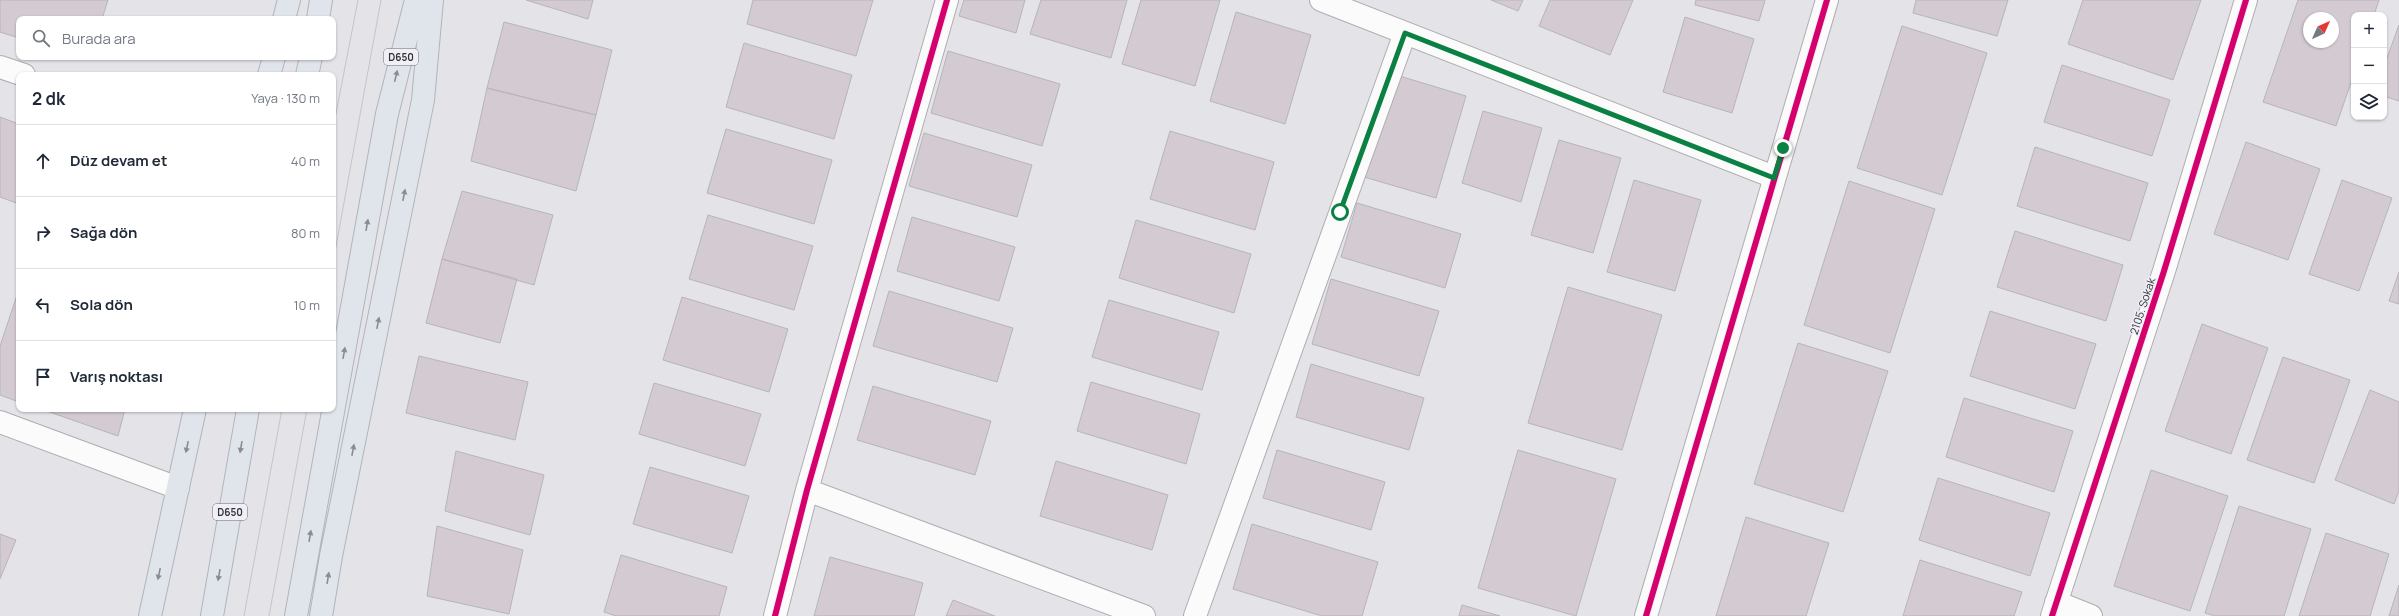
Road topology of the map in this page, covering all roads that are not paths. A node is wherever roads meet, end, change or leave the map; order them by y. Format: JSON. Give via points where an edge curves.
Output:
{"nodes":[{"id":1,"x":288,"y":0,"type":"edge"},
{"id":2,"x":321,"y":0,"type":"edge"},
{"id":3,"x":416,"y":0,"type":"edge"},
{"id":4,"x":432,"y":0,"type":"edge"},
{"id":5,"x":947,"y":0,"type":"edge"},
{"id":6,"x":1321,"y":0,"type":"edge"},
{"id":7,"x":1827,"y":0,"type":"edge"},
{"id":8,"x":2246,"y":0,"type":"edge"},
{"id":9,"x":285,"y":16,"type":"edge"},
{"id":10,"x":318,"y":16,"type":"edge"},
{"id":11,"x":1405,"y":33,"type":"junction"},
{"id":12,"x":273,"y":60,"type":"edge"},
{"id":13,"x":310,"y":60,"type":"edge"},
{"id":14,"x":0,"y":67,"type":"edge"},
{"id":15,"x":16,"y":72,"type":"edge"},
{"id":16,"x":270,"y":72,"type":"edge"},
{"id":17,"x":308,"y":72,"type":"edge"},
{"id":18,"x":1774,"y":178,"type":"junction"},
{"id":19,"x":336,"y":395,"type":"edge"},
{"id":20,"x":194,"y":412,"type":"edge"},
{"id":21,"x":247,"y":412,"type":"edge"},
{"id":22,"x":333,"y":412,"type":"edge"},
{"id":23,"x":0,"y":422,"type":"edge"},
{"id":24,"x":178,"y":488,"type":"junction"},
{"id":25,"x":806,"y":490,"type":"junction"},
{"id":26,"x":2054,"y":609,"type":"edge"},
{"id":27,"x":150,"y":616,"type":"edge"},
{"id":28,"x":212,"y":616,"type":"edge"},
{"id":29,"x":296,"y":616,"type":"edge"},
{"id":30,"x":321,"y":616,"type":"edge"},
{"id":31,"x":775,"y":616,"type":"edge"},
{"id":32,"x":1144,"y":616,"type":"edge"},
{"id":33,"x":1195,"y":616,"type":"edge"},
{"id":34,"x":1646,"y":616,"type":"edge"},
{"id":35,"x":2091,"y":616,"type":"edge"}],
"edges":[{"from":1,"to":9,"type":"highway"},
{"from":2,"to":10,"type":"highway"},
{"from":19,"to":3,"type":"highway","number":"D650","one_way":true,"via":[[387,114]]},
{"from":30,"to":4,"type":"highway","one_way":true,"via":[[424,100]]},
{"from":5,"to":25,"type":"street"},
{"from":6,"to":11,"type":"street"},
{"from":7,"to":18,"type":"street"},
{"from":8,"to":26,"type":"street","name":"2105. Sokak","via":[[2164,271]]},
{"from":11,"to":18,"type":"street"},
{"from":11,"to":33,"type":"street"},
{"from":12,"to":16,"type":"highway"},
{"from":13,"to":17,"type":"highway"},
{"from":14,"to":15,"type":"street"},
{"from":18,"to":34,"type":"street"},
{"from":20,"to":24,"type":"highway","one_way":true},
{"from":21,"to":28,"type":"highway","number":"D650","one_way":true},
{"from":29,"to":22,"type":"highway","number":"D650","one_way":true},
{"from":23,"to":24,"type":"street"},
{"from":24,"to":27,"type":"highway","one_way":true},
{"from":25,"to":31,"type":"street"},
{"from":25,"to":32,"type":"street"},
{"from":26,"to":35,"type":"street"}]}
